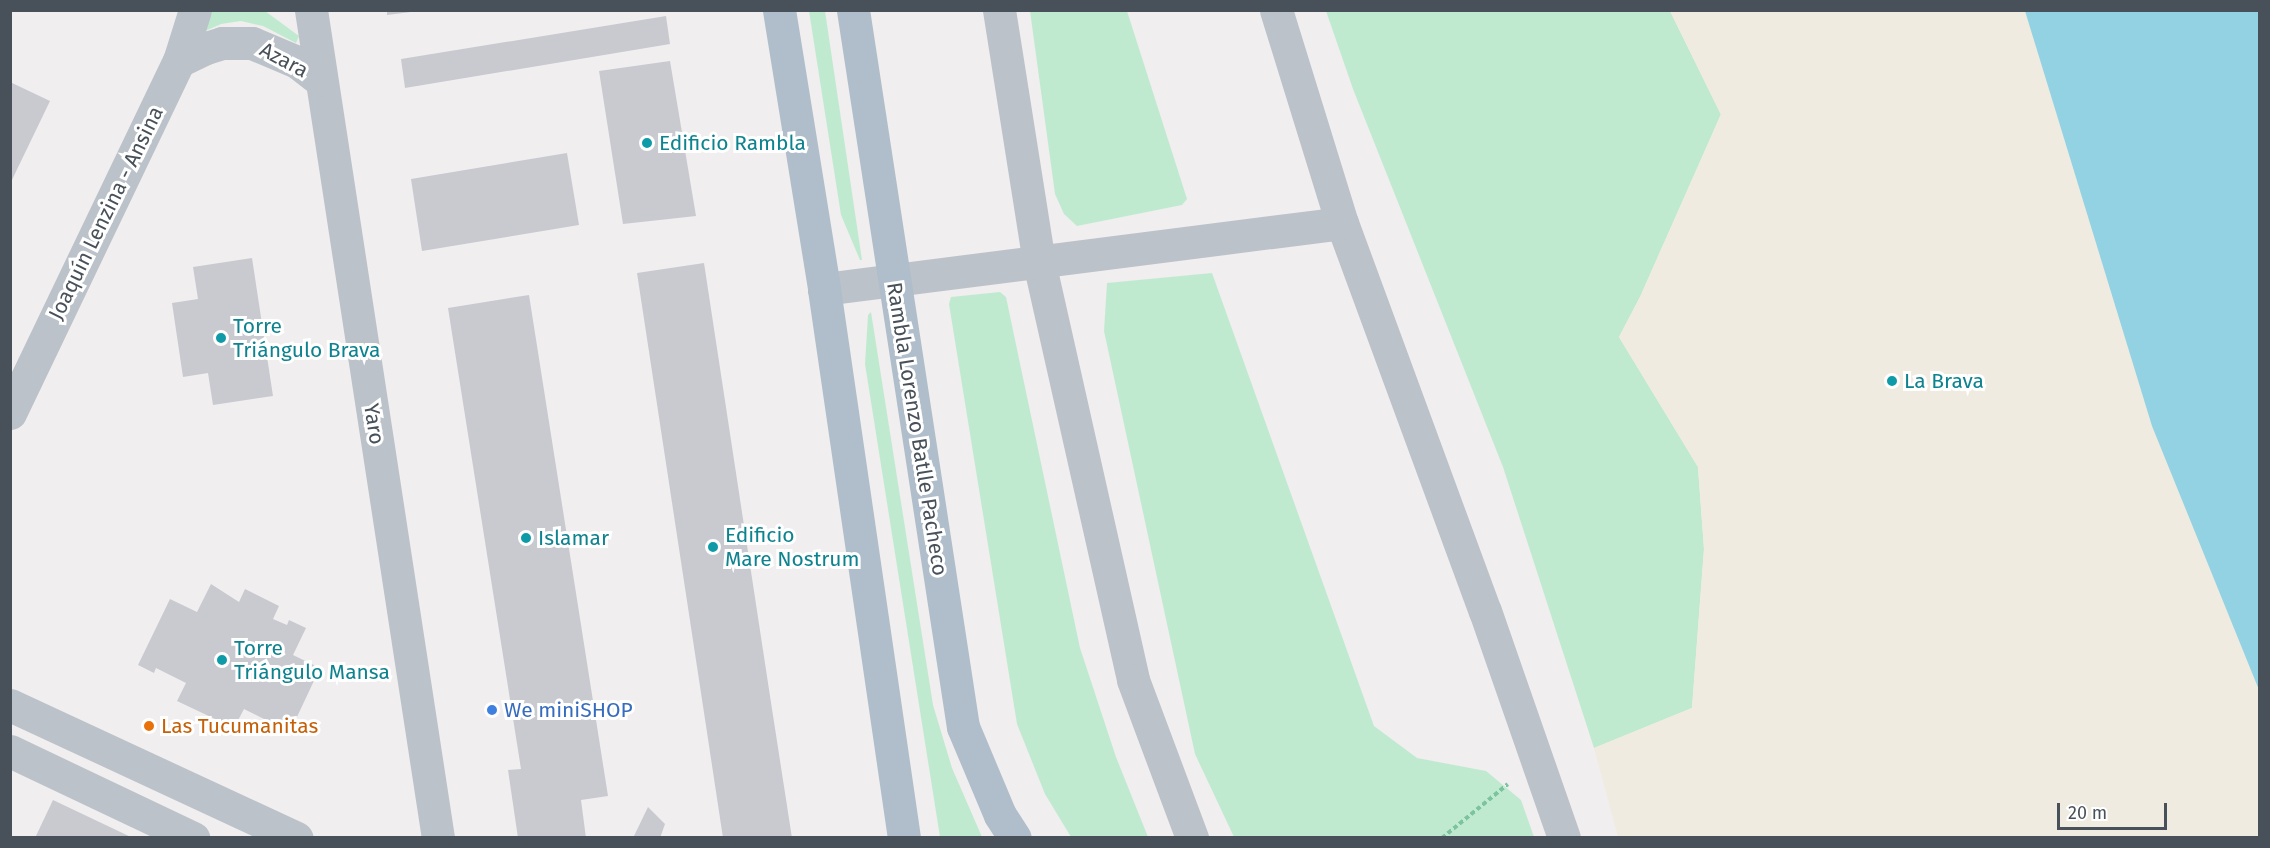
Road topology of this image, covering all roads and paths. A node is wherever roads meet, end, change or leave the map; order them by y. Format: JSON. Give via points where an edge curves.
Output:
{"nodes":[{"id":1,"x":311,"y":10,"type":"edge"},
{"id":2,"x":779,"y":10,"type":"edge"},
{"id":3,"x":853,"y":10,"type":"edge"},
{"id":4,"x":999,"y":10,"type":"edge"},
{"id":5,"x":1276,"y":10,"type":"edge"},
{"id":6,"x":191,"y":12,"type":"edge"},
{"id":7,"x":179,"y":62,"type":"junction"},
{"id":8,"x":320,"y":80,"type":"junction"},
{"id":9,"x":1342,"y":223,"type":"junction"},
{"id":10,"x":1039,"y":262,"type":"junction"},
{"id":11,"x":894,"y":278,"type":"junction"},
{"id":12,"x":824,"y":289,"type":"junction"},
{"id":13,"x":10,"y":414,"type":"edge"},
{"id":14,"x":10,"y":705,"type":"edge"},
{"id":15,"x":10,"y":751,"type":"edge"},
{"id":16,"x":1537,"y":762,"type":"junction"},
{"id":17,"x":145,"y":768,"type":"junction"},
{"id":18,"x":126,"y":806,"type":"junction"},
{"id":19,"x":246,"y":827,"type":"edge"},
{"id":20,"x":193,"y":837,"type":"edge"},
{"id":21,"x":297,"y":837,"type":"edge"},
{"id":22,"x":438,"y":837,"type":"edge"},
{"id":23,"x":904,"y":837,"type":"edge"},
{"id":24,"x":1015,"y":837,"type":"edge"},
{"id":25,"x":1192,"y":837,"type":"edge"},
{"id":26,"x":1442,"y":837,"type":"edge"},
{"id":27,"x":1564,"y":837,"type":"edge"}],
"edges":[{"from":1,"to":8,"type":"street","name":"Yaro"},
{"from":2,"to":12,"type":"main road"},
{"from":3,"to":11,"type":"main road","name":"Rambla Lorenzo Batlle Pacheco"},
{"from":4,"to":10,"type":"street"},
{"from":5,"to":9,"type":"street"},
{"from":6,"to":7,"type":"street","name":"Joaquín Lenzina - Ansina"},
{"from":7,"to":8,"type":"street","name":"Azara","via":[[214,45],[252,43],[297,62]]},
{"from":7,"to":13,"type":"street","name":"Joaquín Lenzina - Ansina"},
{"from":8,"to":22,"type":"street","name":"Yaro"},
{"from":9,"to":10,"type":"street"},
{"from":9,"to":16,"type":"street"},
{"from":10,"to":11,"type":"street"},
{"from":10,"to":25,"type":"street","via":[[1133,680]]},
{"from":11,"to":12,"type":"street"},
{"from":11,"to":24,"type":"main road","name":"Rambla Lorenzo Batlle Pacheco","via":[[963,727],[1000,815]]},
{"from":12,"to":23,"type":"main road"},
{"from":14,"to":17,"type":"street"},
{"from":15,"to":18,"type":"street"},
{"from":16,"to":26,"type":"path"},
{"from":16,"to":27,"type":"street"},
{"from":17,"to":18,"type":"street"},
{"from":17,"to":19,"type":"street"},
{"from":18,"to":20,"type":"street"},
{"from":19,"to":21,"type":"street"}]}
